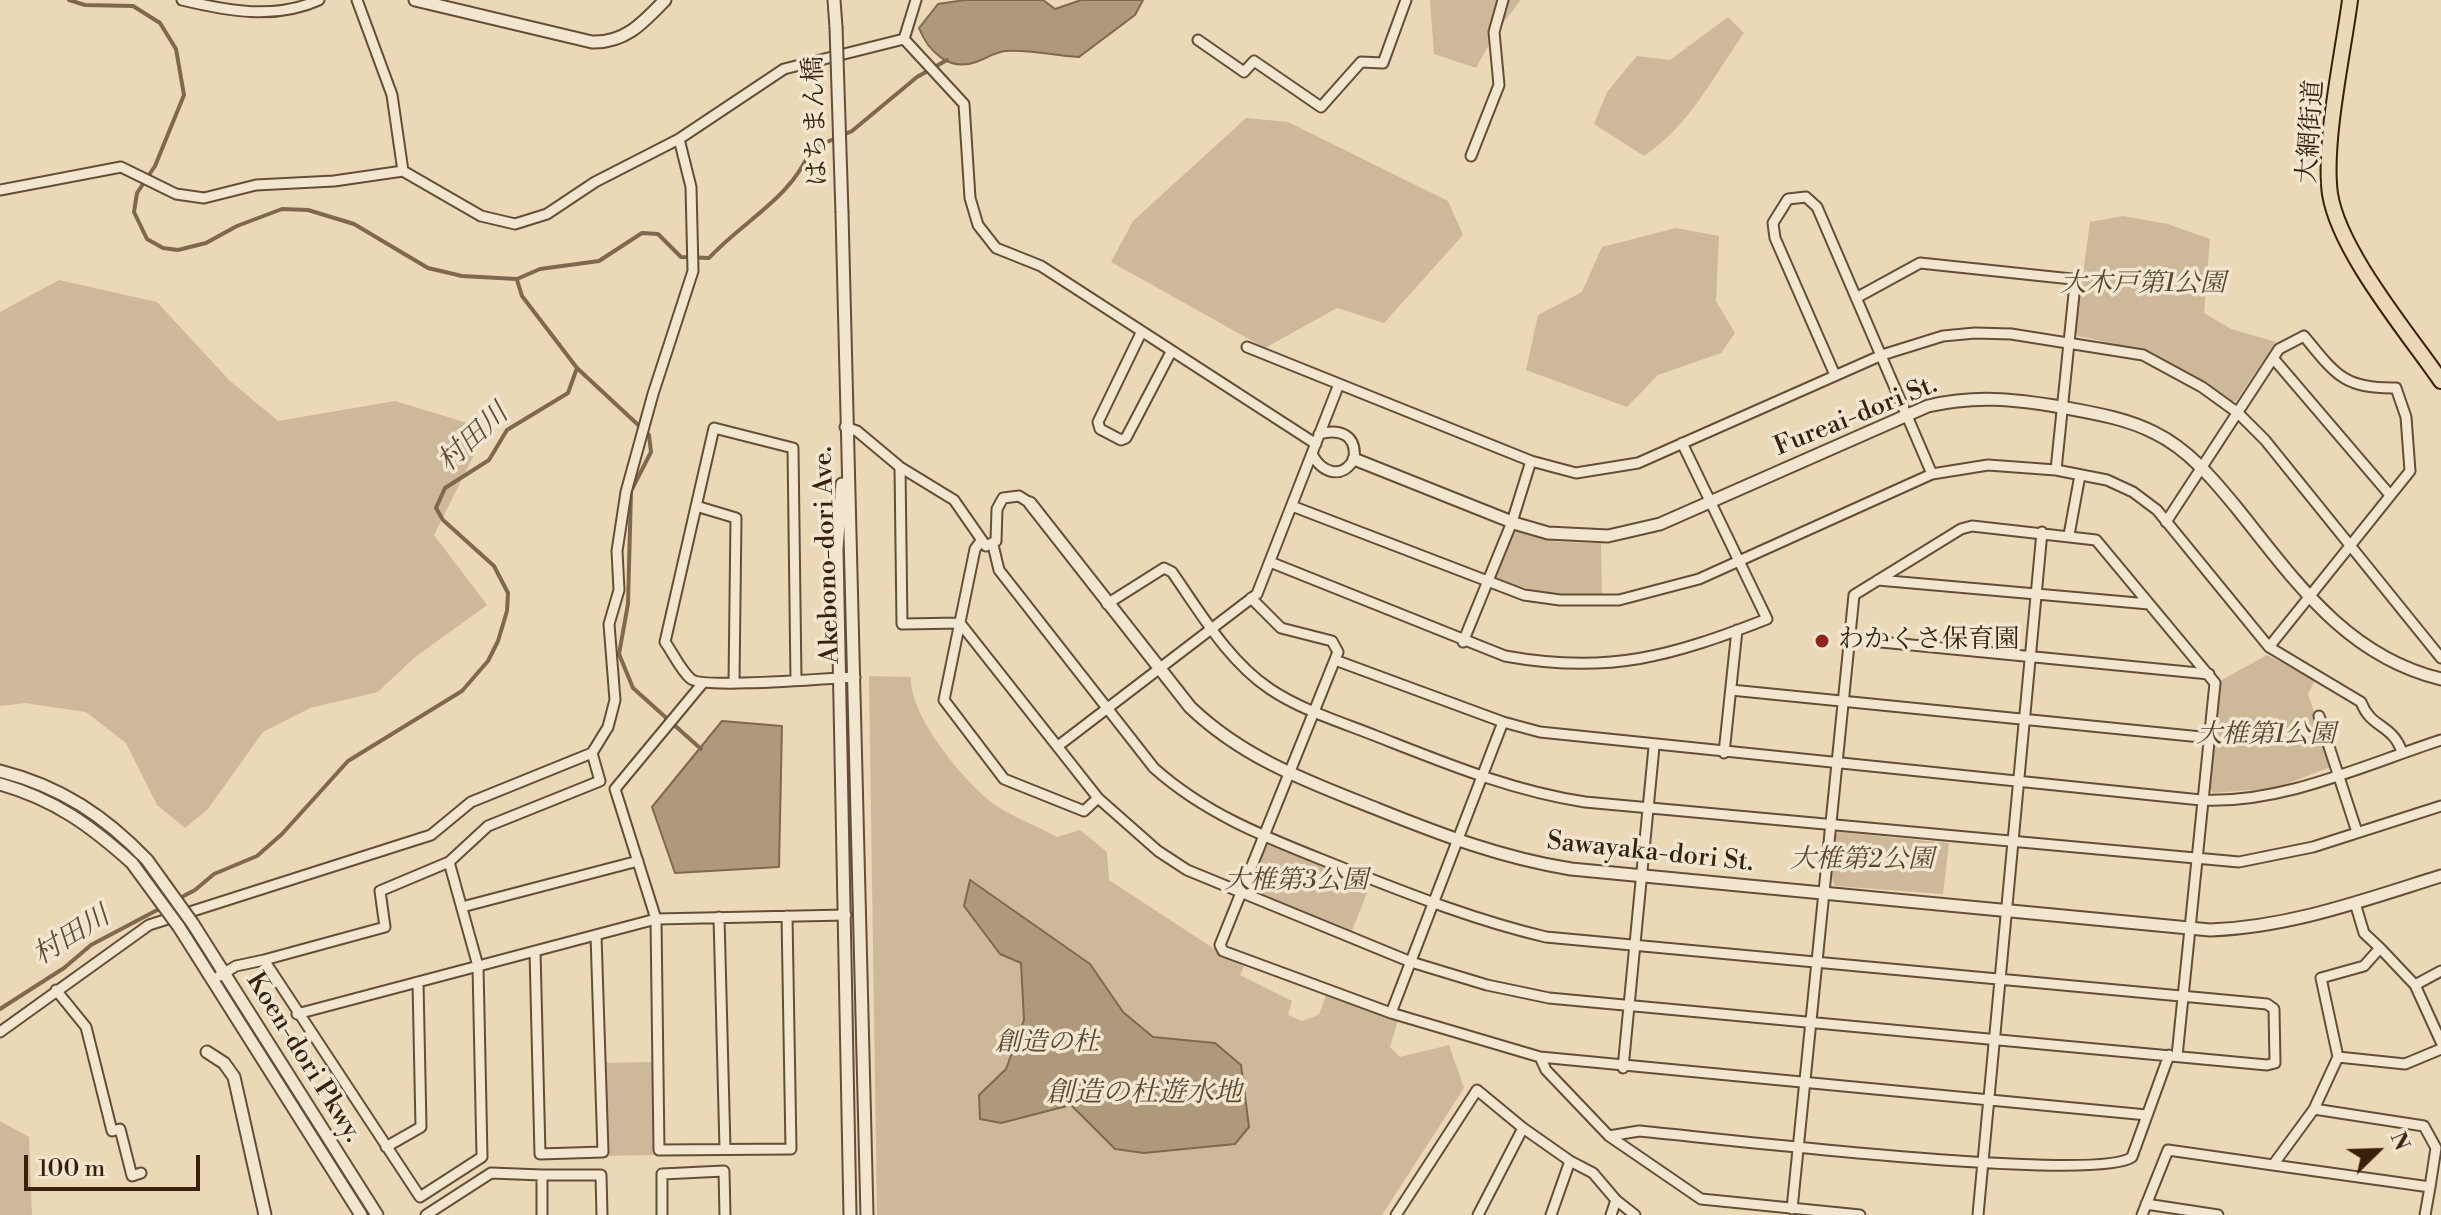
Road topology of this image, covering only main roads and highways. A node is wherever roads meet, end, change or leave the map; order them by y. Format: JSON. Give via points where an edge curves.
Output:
{"nodes":[{"id":1,"x":2350,"y":0,"type":"edge"},
{"id":2,"x":2441,"y":381,"type":"edge"}],
"edges":[{"from":1,"to":2,"type":"main road","name":"大網街道","via":[[2329,163],[2333,206],[2347,241]]}]}
